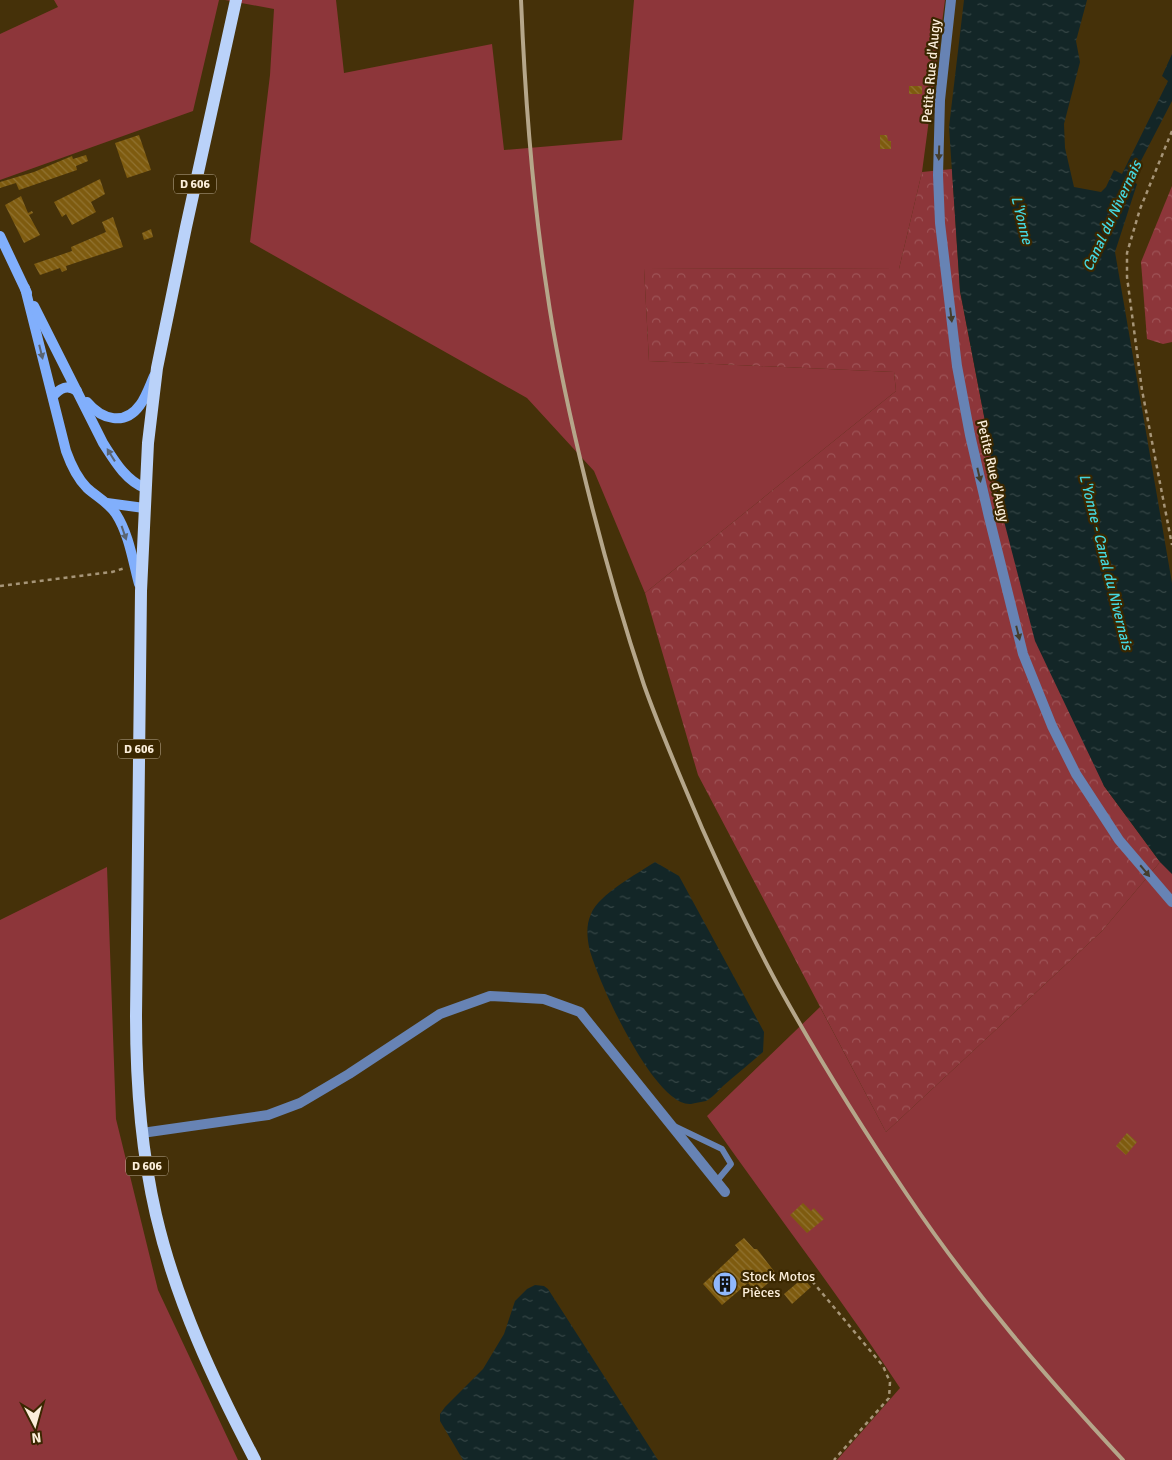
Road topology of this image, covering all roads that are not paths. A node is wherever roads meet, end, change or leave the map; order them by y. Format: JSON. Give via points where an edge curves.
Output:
{"nodes":[{"id":1,"x":236,"y":0,"type":"edge"},
{"id":2,"x":951,"y":0,"type":"edge"},
{"id":3,"x":0,"y":236,"type":"edge"},
{"id":4,"x":25,"y":288,"type":"junction"},
{"id":5,"x":158,"y":368,"type":"junction"},
{"id":6,"x":76,"y":390,"type":"junction"},
{"id":7,"x":53,"y":396,"type":"junction"},
{"id":8,"x":145,"y":488,"type":"junction"},
{"id":9,"x":107,"y":503,"type":"junction"},
{"id":10,"x":144,"y":508,"type":"junction"},
{"id":11,"x":141,"y":591,"type":"junction"},
{"id":12,"x":1172,"y":902,"type":"edge"},
{"id":13,"x":669,"y":1124,"type":"junction"},
{"id":14,"x":142,"y":1133,"type":"junction"},
{"id":15,"x":716,"y":1182,"type":"junction"},
{"id":16,"x":725,"y":1192,"type":"dead end"},
{"id":17,"x":255,"y":1460,"type":"edge"}],
"edges":[{"from":1,"to":5,"type":"main road","number":"D 606"},
{"from":2,"to":12,"type":"street","name":"Petite Rue d'Augy","one_way":true,"via":[[940,100],[940,223],[958,366],[989,517],[1023,654],[1052,726],[1076,774],[1119,840]]},
{"from":3,"to":4,"type":"main road"},
{"from":4,"to":6,"type":"main road"},
{"from":4,"to":7,"type":"main road","one_way":true},
{"from":5,"to":6,"type":"main road","via":[[142,404],[124,418],[103,416],[94,411]]},
{"from":5,"to":8,"type":"main road","number":"D 606"},
{"from":6,"to":7,"type":"main road","via":[[60,388]]},
{"from":8,"to":6,"type":"main road","one_way":true,"via":[[136,485],[114,460]]},
{"from":7,"to":9,"type":"main road","via":[[72,467],[86,486]]},
{"from":8,"to":10,"type":"main road","number":"D 606"},
{"from":9,"to":10,"type":"main road"},
{"from":9,"to":11,"type":"main road","one_way":true,"via":[[123,529]]},
{"from":10,"to":11,"type":"main road","number":"D 606"},
{"from":11,"to":14,"type":"main road","number":"D 606","via":[[136,1073]]},
{"from":13,"to":14,"type":"street","via":[[580,1012],[544,999],[490,996],[440,1014],[300,1103],[268,1115]]},
{"from":13,"to":15,"type":"street"},
{"from":13,"to":15,"type":"lane","via":[[722,1149],[731,1164]]},
{"from":14,"to":17,"type":"main road","number":"D 606","via":[[156,1216],[173,1275],[200,1348]]},
{"from":15,"to":16,"type":"street"}]}
